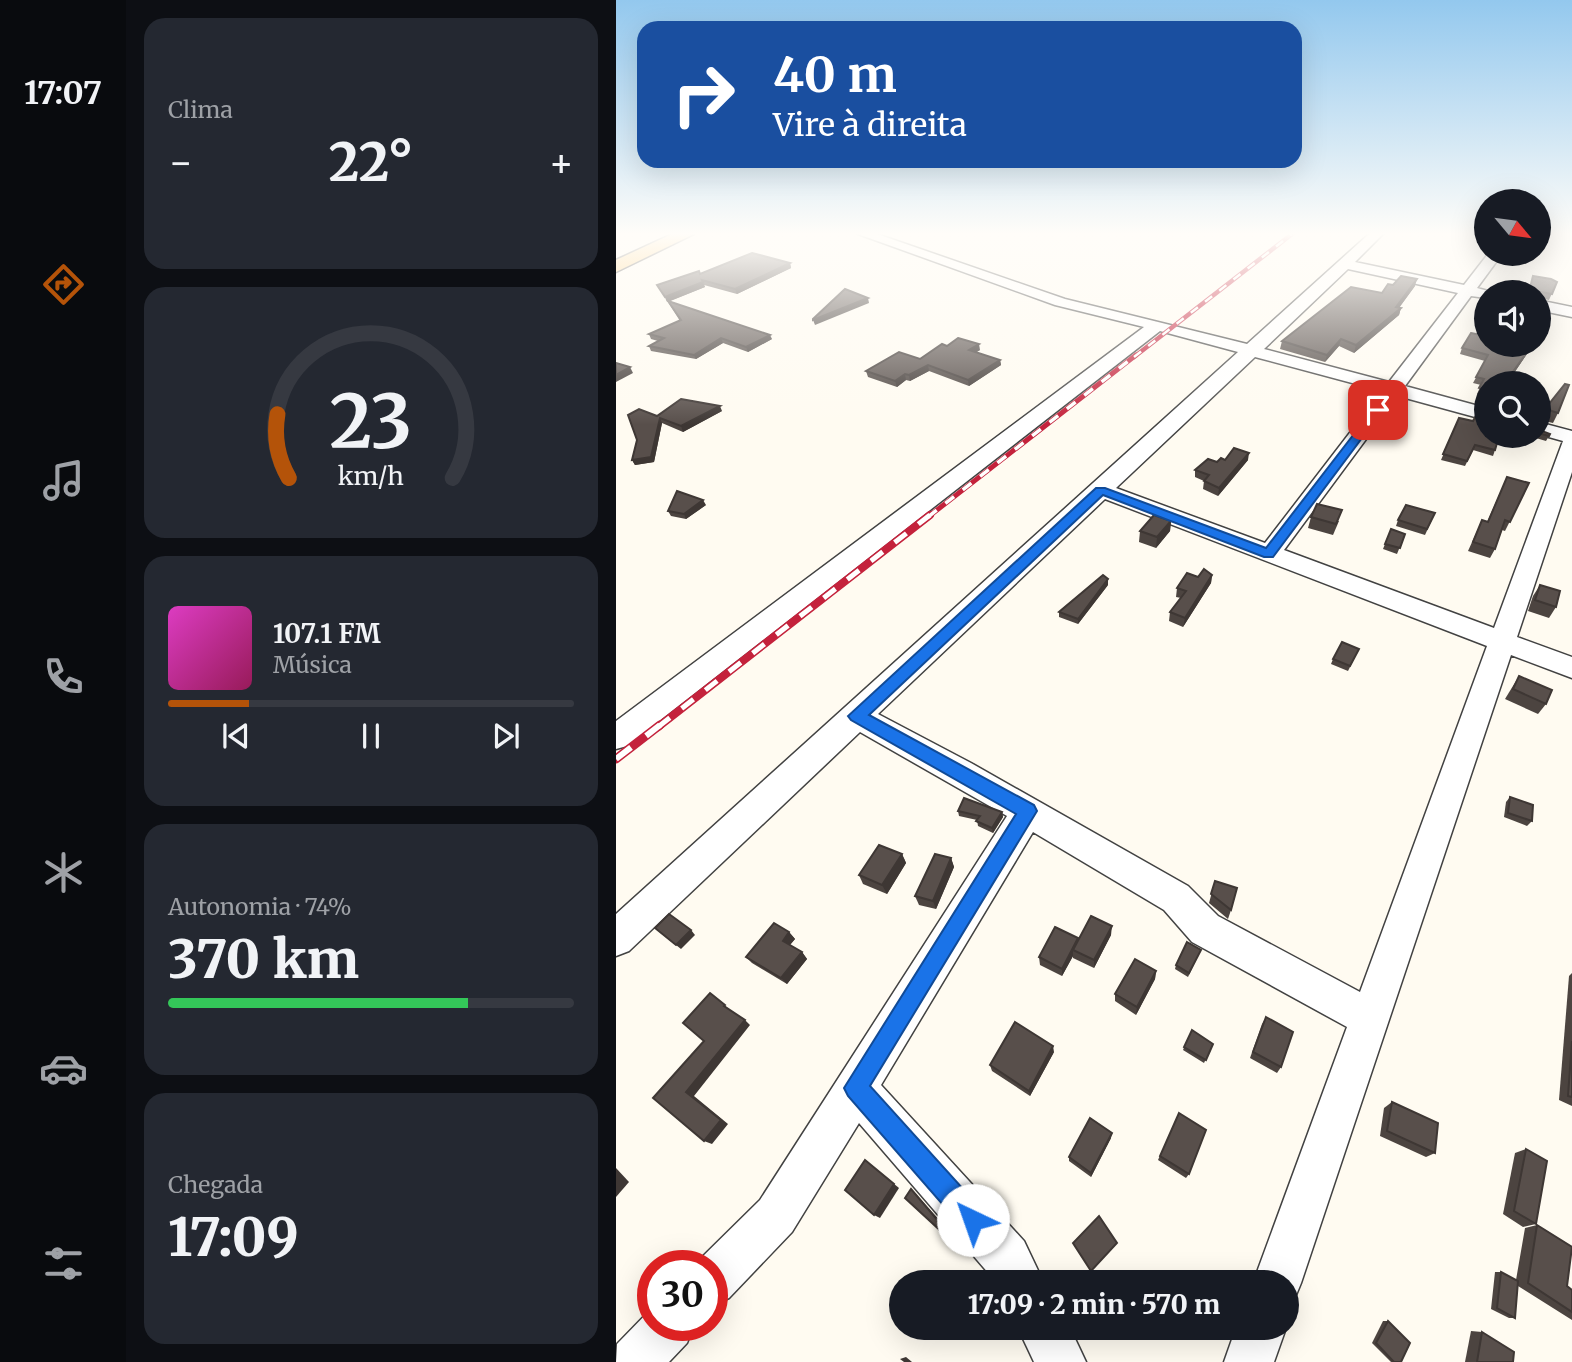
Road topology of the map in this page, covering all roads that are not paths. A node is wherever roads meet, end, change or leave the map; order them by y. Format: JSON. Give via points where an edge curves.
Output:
{"nodes":[{"id":1,"x":1047,"y":298,"type":"edge"},
{"id":2,"x":1308,"y":298,"type":"edge"},
{"id":3,"x":1472,"y":298,"type":"edge"},
{"id":4,"x":1551,"y":308,"type":"edge"},
{"id":5,"x":1572,"y":312,"type":"edge"},
{"id":6,"x":1157,"y":325,"type":"junction"},
{"id":7,"x":1250,"y":351,"type":"junction"},
{"id":8,"x":1393,"y":390,"type":"junction"},
{"id":9,"x":1474,"y":411,"type":"edge"},
{"id":10,"x":1551,"y":432,"type":"edge"},
{"id":11,"x":1572,"y":439,"type":"edge"},
{"id":12,"x":1101,"y":490,"type":"junction"},
{"id":13,"x":1269,"y":554,"type":"junction"},
{"id":14,"x":1502,"y":642,"type":"junction"},
{"id":15,"x":1572,"y":668,"type":"edge"},
{"id":16,"x":856,"y":716,"type":"junction"},
{"id":17,"x":616,"y":737,"type":"edge"},
{"id":18,"x":1028,"y":811,"type":"junction"},
{"id":19,"x":616,"y":938,"type":"edge"},
{"id":20,"x":1370,"y":1018,"type":"junction"},
{"id":21,"x":856,"y":1088,"type":"junction"},
{"id":22,"x":728,"y":1265,"type":"edge"},
{"id":23,"x":1013,"y":1270,"type":"edge"},
{"id":24,"x":1282,"y":1270,"type":"edge"},
{"id":25,"x":1049,"y":1340,"type":"edge"},
{"id":26,"x":1257,"y":1340,"type":"edge"},
{"id":27,"x":654,"y":1341,"type":"edge"},
{"id":28,"x":635,"y":1362,"type":"edge"},
{"id":29,"x":1061,"y":1362,"type":"edge"},
{"id":30,"x":1249,"y":1362,"type":"edge"}],
"edges":[{"from":1,"to":6,"type":"street"},
{"from":2,"to":7,"type":"street"},
{"from":3,"to":8,"type":"street"},
{"from":4,"to":5,"type":"street"},
{"from":6,"to":7,"type":"street"},
{"from":6,"to":17,"type":"street"},
{"from":7,"to":8,"type":"street"},
{"from":7,"to":12,"type":"street"},
{"from":8,"to":9,"type":"street"},
{"from":8,"to":13,"type":"street"},
{"from":10,"to":11,"type":"street"},
{"from":11,"to":14,"type":"street"},
{"from":12,"to":13,"type":"street"},
{"from":12,"to":16,"type":"street"},
{"from":13,"to":14,"type":"street"},
{"from":14,"to":15,"type":"street"},
{"from":14,"to":20,"type":"street"},
{"from":16,"to":18,"type":"street"},
{"from":16,"to":19,"type":"street"},
{"from":18,"to":20,"type":"street","via":[[1176,898],[1205,929]]},
{"from":18,"to":21,"type":"street"},
{"from":20,"to":24,"type":"street"},
{"from":21,"to":22,"type":"street","via":[[776,1216]]},
{"from":21,"to":23,"type":"street"},
{"from":25,"to":29,"type":"street"},
{"from":26,"to":30,"type":"street"},
{"from":27,"to":28,"type":"street"}]}
